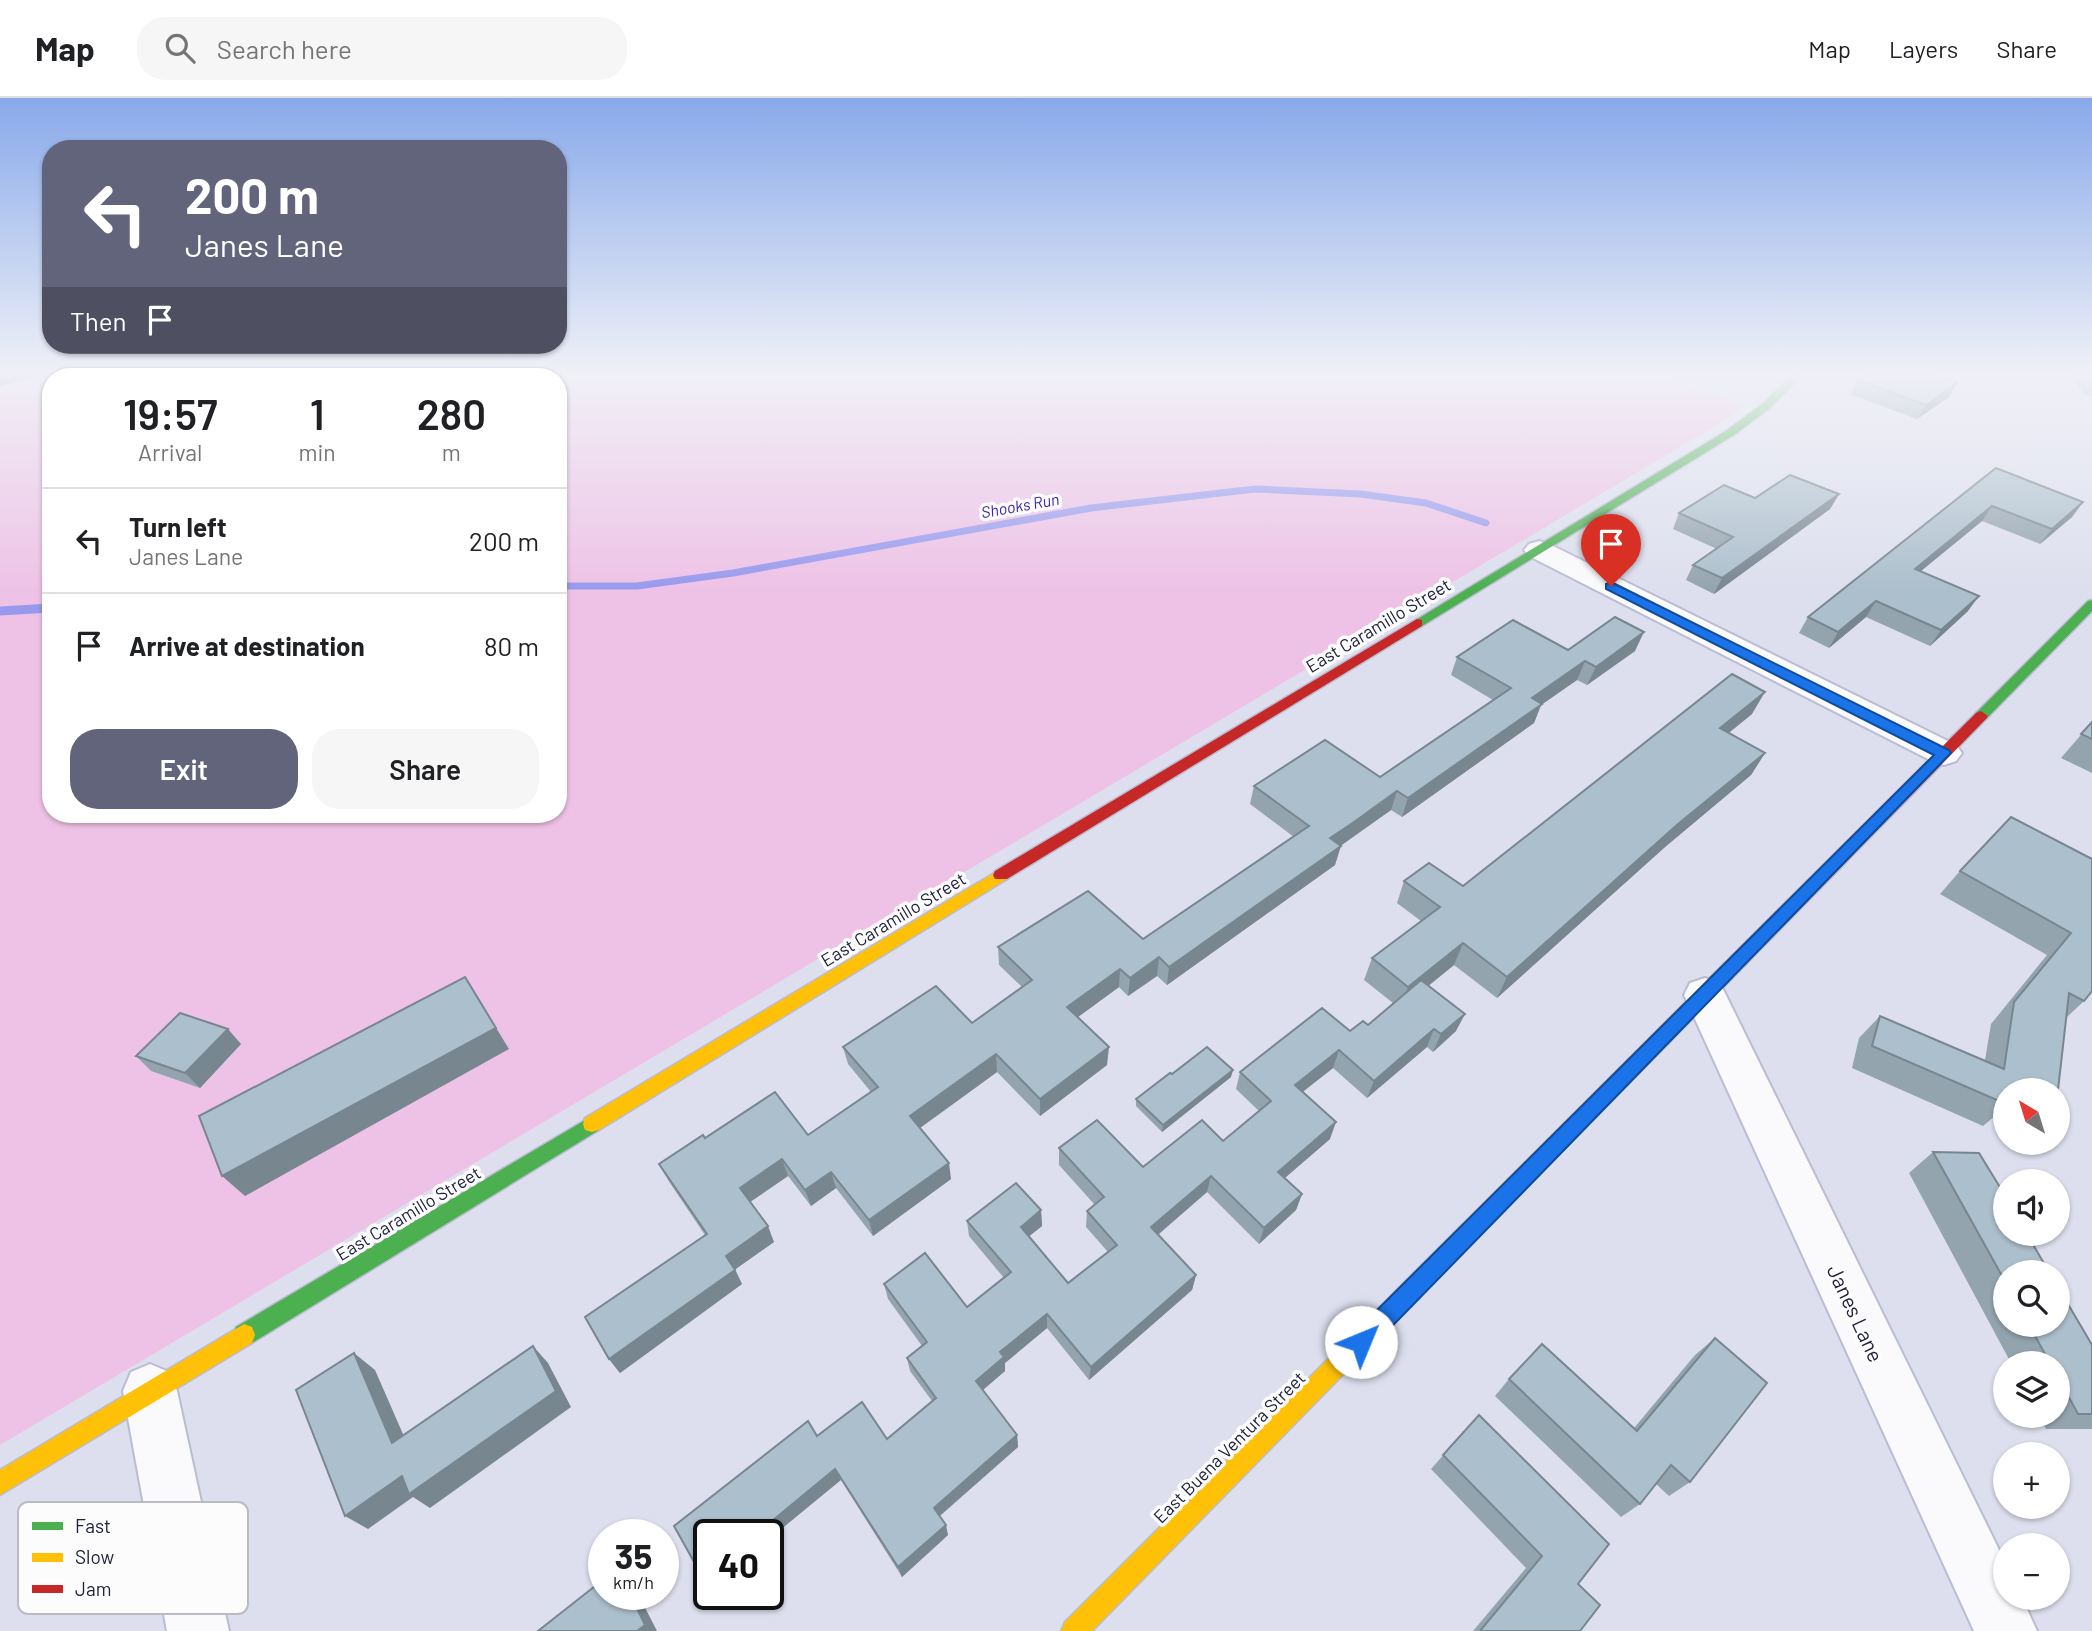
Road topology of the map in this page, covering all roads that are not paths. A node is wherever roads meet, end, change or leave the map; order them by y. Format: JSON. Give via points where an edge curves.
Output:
{"nodes":[{"id":1,"x":1708,"y":447,"type":"edge"},
{"id":2,"x":1539,"y":550,"type":"junction"},
{"id":3,"x":2092,"y":604,"type":"edge"},
{"id":4,"x":1944,"y":753,"type":"junction"},
{"id":5,"x":1705,"y":995,"type":"junction"},
{"id":6,"x":150,"y":1391,"type":"junction"},
{"id":7,"x":0,"y":1483,"type":"edge"},
{"id":8,"x":172,"y":1502,"type":"edge"},
{"id":9,"x":1074,"y":1631,"type":"edge"},
{"id":10,"x":2006,"y":1631,"type":"edge"}],
"edges":[{"from":1,"to":2,"type":"street","name":"East Caramillo Street"},
{"from":2,"to":4,"type":"street"},
{"from":2,"to":6,"type":"street","name":"East Caramillo Street"},
{"from":3,"to":4,"type":"street","name":"East Buena Ventura Street"},
{"from":4,"to":5,"type":"street","name":"East Buena Ventura Street"},
{"from":5,"to":9,"type":"street","name":"East Buena Ventura Street"},
{"from":5,"to":10,"type":"street","name":"Janes Lane"},
{"from":6,"to":7,"type":"street","name":"East Caramillo Street"},
{"from":6,"to":8,"type":"street"}]}
